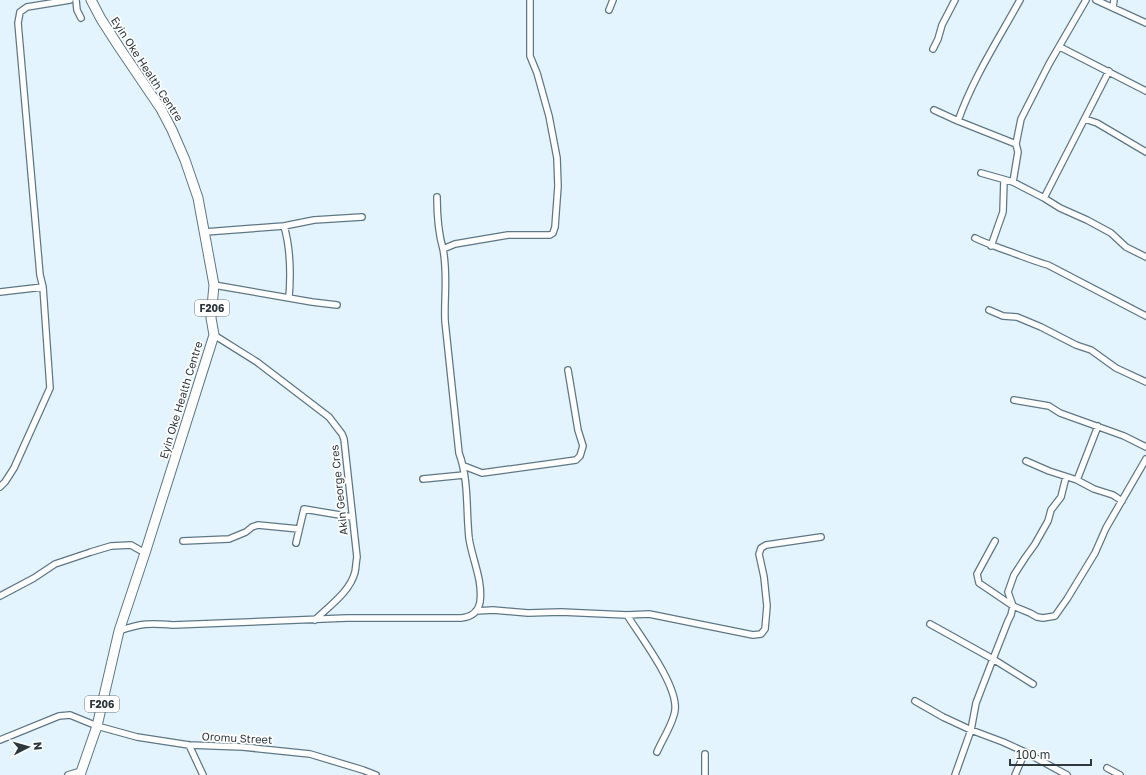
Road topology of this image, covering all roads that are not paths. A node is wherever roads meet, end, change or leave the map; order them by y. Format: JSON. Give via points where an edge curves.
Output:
{"nodes":[{"id":1,"x":70,"y":0,"type":"edge"},
{"id":2,"x":76,"y":0,"type":"edge"},
{"id":3,"x":91,"y":0,"type":"edge"},
{"id":4,"x":530,"y":0,"type":"edge"},
{"id":5,"x":613,"y":0,"type":"edge"},
{"id":6,"x":955,"y":0,"type":"edge"},
{"id":7,"x":1020,"y":0,"type":"edge"},
{"id":8,"x":1086,"y":0,"type":"edge"},
{"id":9,"x":1096,"y":0,"type":"edge"},
{"id":10,"x":1114,"y":0,"type":"edge"},
{"id":11,"x":1113,"y":7,"type":"junction"},
{"id":12,"x":609,"y":10,"type":"dead end"},
{"id":13,"x":81,"y":18,"type":"dead end"},
{"id":14,"x":1146,"y":23,"type":"edge"},
{"id":15,"x":1060,"y":47,"type":"junction"},
{"id":16,"x":933,"y":49,"type":"dead end"},
{"id":17,"x":1109,"y":71,"type":"junction"},
{"id":18,"x":1146,"y":91,"type":"edge"},
{"id":19,"x":934,"y":110,"type":"dead end"},
{"id":20,"x":1085,"y":119,"type":"junction"},
{"id":21,"x":958,"y":121,"type":"junction"},
{"id":22,"x":1016,"y":144,"type":"junction"},
{"id":23,"x":1146,"y":152,"type":"edge"},
{"id":24,"x":981,"y":173,"type":"dead end"},
{"id":25,"x":1004,"y":180,"type":"junction"},
{"id":26,"x":1012,"y":182,"type":"junction"},
{"id":27,"x":437,"y":198,"type":"dead end"},
{"id":28,"x":1044,"y":198,"type":"junction"},
{"id":29,"x":362,"y":217,"type":"dead end"},
{"id":30,"x":284,"y":226,"type":"junction"},
{"id":31,"x":205,"y":232,"type":"junction"},
{"id":32,"x":975,"y":238,"type":"dead end"},
{"id":33,"x":991,"y":246,"type":"junction"},
{"id":34,"x":443,"y":249,"type":"junction"},
{"id":35,"x":1146,"y":257,"type":"edge"},
{"id":36,"x":214,"y":285,"type":"junction"},
{"id":37,"x":43,"y":287,"type":"junction"},
{"id":38,"x":0,"y":292,"type":"edge"},
{"id":39,"x":289,"y":298,"type":"junction"},
{"id":40,"x":337,"y":305,"type":"dead end"},
{"id":41,"x":989,"y":310,"type":"dead end"},
{"id":42,"x":1146,"y":316,"type":"edge"},
{"id":43,"x":214,"y":335,"type":"junction"},
{"id":44,"x":568,"y":370,"type":"dead end"},
{"id":45,"x":1146,"y":382,"type":"edge"},
{"id":46,"x":1014,"y":400,"type":"dead end"},
{"id":47,"x":1098,"y":426,"type":"junction"},
{"id":48,"x":1146,"y":447,"type":"edge"},
{"id":49,"x":1146,"y":459,"type":"edge"},
{"id":50,"x":1026,"y":461,"type":"dead end"},
{"id":51,"x":464,"y":466,"type":"junction"},
{"id":52,"x":464,"y":475,"type":"junction"},
{"id":53,"x":1066,"y":477,"type":"junction"},
{"id":54,"x":423,"y":479,"type":"dead end"},
{"id":55,"x":1077,"y":480,"type":"junction"},
{"id":56,"x":0,"y":487,"type":"edge"},
{"id":57,"x":1122,"y":501,"type":"junction"},
{"id":58,"x":352,"y":517,"type":"junction"},
{"id":59,"x":299,"y":529,"type":"junction"},
{"id":60,"x":820,"y":537,"type":"dead end"},
{"id":61,"x":183,"y":541,"type":"dead end"},
{"id":62,"x":995,"y":541,"type":"dead end"},
{"id":63,"x":296,"y":543,"type":"dead end"},
{"id":64,"x":145,"y":553,"type":"junction"},
{"id":65,"x":0,"y":596,"type":"edge"},
{"id":66,"x":1013,"y":606,"type":"junction"},
{"id":67,"x":476,"y":611,"type":"junction"},
{"id":68,"x":627,"y":614,"type":"junction"},
{"id":69,"x":315,"y":620,"type":"junction"},
{"id":70,"x":930,"y":624,"type":"dead end"},
{"id":71,"x":119,"y":631,"type":"junction"},
{"id":72,"x":993,"y":658,"type":"junction"},
{"id":73,"x":1033,"y":684,"type":"dead end"},
{"id":74,"x":915,"y":701,"type":"dead end"},
{"id":75,"x":96,"y":726,"type":"junction"},
{"id":76,"x":971,"y":730,"type":"junction"},
{"id":77,"x":0,"y":740,"type":"edge"},
{"id":78,"x":189,"y":746,"type":"junction"},
{"id":79,"x":656,"y":752,"type":"dead end"},
{"id":80,"x":1025,"y":752,"type":"junction"},
{"id":81,"x":705,"y":754,"type":"dead end"},
{"id":82,"x":1107,"y":768,"type":"dead end"},
{"id":83,"x":80,"y":773,"type":"edge"},
{"id":84,"x":68,"y":775,"type":"edge"},
{"id":85,"x":203,"y":775,"type":"edge"},
{"id":86,"x":376,"y":775,"type":"edge"},
{"id":87,"x":705,"y":775,"type":"edge"},
{"id":88,"x":955,"y":775,"type":"edge"},
{"id":89,"x":1015,"y":775,"type":"edge"},
{"id":90,"x":1067,"y":775,"type":"edge"},
{"id":91,"x":1120,"y":775,"type":"edge"}],
"edges":[{"from":1,"to":37,"type":"street","via":[[27,7],[20,12],[18,23]]},
{"from":2,"to":13,"type":"street"},
{"from":3,"to":31,"type":"main road","name":"Eyin Oke Health Centre","number":"F206","via":[[172,130],[193,181]]},
{"from":4,"to":34,"type":"street","via":[[530,56],[549,116],[557,158],[558,186],[554,230],[550,236],[508,235],[455,244]]},
{"from":5,"to":12,"type":"street"},
{"from":6,"to":16,"type":"street"},
{"from":7,"to":21,"type":"street","via":[[988,56]]},
{"from":8,"to":15,"type":"street"},
{"from":9,"to":11,"type":"street"},
{"from":10,"to":11,"type":"street"},
{"from":11,"to":14,"type":"street"},
{"from":15,"to":17,"type":"street"},
{"from":15,"to":22,"type":"street","via":[[1021,119]]},
{"from":17,"to":18,"type":"street"},
{"from":17,"to":20,"type":"street"},
{"from":19,"to":21,"type":"street"},
{"from":20,"to":23,"type":"street","via":[[1097,123]]},
{"from":20,"to":28,"type":"street"},
{"from":21,"to":22,"type":"street"},
{"from":22,"to":26,"type":"street","via":[[1018,152]]},
{"from":24,"to":25,"type":"street"},
{"from":25,"to":26,"type":"street"},
{"from":25,"to":33,"type":"street","via":[[1003,212]]},
{"from":26,"to":28,"type":"street"},
{"from":27,"to":34,"type":"street"},
{"from":28,"to":35,"type":"street","via":[[1110,233],[1126,247]]},
{"from":29,"to":30,"type":"street","via":[[314,220]]},
{"from":30,"to":31,"type":"street"},
{"from":30,"to":39,"type":"street","via":[[290,261]]},
{"from":31,"to":36,"type":"main road","name":"Eyin Oke Health Centre","number":"F206"},
{"from":32,"to":33,"type":"street"},
{"from":33,"to":42,"type":"street","via":[[1048,265]]},
{"from":34,"to":51,"type":"street","via":[[446,276],[445,321],[459,453]]},
{"from":36,"to":39,"type":"street"},
{"from":36,"to":43,"type":"main road","name":"Eyin Oke Health Centre","number":"F206","via":[[211,318]]},
{"from":37,"to":38,"type":"street"},
{"from":37,"to":56,"type":"street","via":[[50,388],[14,468]]},
{"from":39,"to":40,"type":"street"},
{"from":41,"to":45,"type":"street","via":[[1003,316],[1017,317],[1041,327],[1091,350],[1116,368]]},
{"from":43,"to":58,"type":"street","name":"Akin George Cres","via":[[257,362],[336,424],[344,439]]},
{"from":43,"to":64,"type":"main road","name":"Eyin Oke Health Centre","number":"F206"},
{"from":44,"to":51,"type":"street","via":[[583,446],[576,460],[482,473]]},
{"from":46,"to":47,"type":"street","via":[[1049,406],[1060,413]]},
{"from":47,"to":48,"type":"street"},
{"from":47,"to":55,"type":"street"},
{"from":49,"to":57,"type":"street"},
{"from":50,"to":53,"type":"street"},
{"from":51,"to":52,"type":"street"},
{"from":52,"to":54,"type":"street"},
{"from":52,"to":67,"type":"street","via":[[469,539],[479,579],[480,602]]},
{"from":53,"to":55,"type":"street"},
{"from":53,"to":66,"type":"street","via":[[1061,498],[1051,510],[1036,544],[1014,575],[1008,592]]},
{"from":55,"to":57,"type":"street"},
{"from":57,"to":66,"type":"street","via":[[1095,553],[1055,616],[1037,618]]},
{"from":58,"to":59,"type":"street","via":[[304,509]]},
{"from":58,"to":69,"type":"street","name":"Akin George Cres","via":[[357,557],[355,573],[341,596]]},
{"from":59,"to":61,"type":"street","via":[[258,525],[229,539]]},
{"from":59,"to":63,"type":"street"},
{"from":60,"to":68,"type":"street","via":[[766,545],[761,548],[759,554],[767,606],[765,629],[761,634],[753,635],[649,614]]},
{"from":62,"to":66,"type":"street","via":[[977,574],[978,581],[980,585]]},
{"from":64,"to":65,"type":"street","via":[[131,545],[111,546],[55,564]]},
{"from":64,"to":71,"type":"main road","name":"Eyin Oke Health Centre","number":"F206"},
{"from":66,"to":72,"type":"street"},
{"from":67,"to":68,"type":"street"},
{"from":67,"to":69,"type":"street","via":[[470,617],[460,618]]},
{"from":68,"to":79,"type":"street","via":[[664,672],[673,694],[675,711]]},
{"from":69,"to":71,"type":"street","via":[[173,625],[147,623]]},
{"from":70,"to":72,"type":"street"},
{"from":71,"to":75,"type":"main road","name":"Eyin Oke Health Centre","number":"F206"},
{"from":72,"to":73,"type":"street"},
{"from":72,"to":76,"type":"street","via":[[976,704]]},
{"from":74,"to":76,"type":"street"},
{"from":75,"to":77,"type":"street","name":"Oromu Street","via":[[70,715],[59,716]]},
{"from":75,"to":78,"type":"street","name":"Oromu Street","via":[[137,737]]},
{"from":75,"to":83,"type":"main road","name":"Eyin Oke Health Centre","number":"F206"},
{"from":76,"to":80,"type":"street"},
{"from":76,"to":88,"type":"street"},
{"from":78,"to":85,"type":"street"},
{"from":78,"to":86,"type":"street","name":"Oromu Street","via":[[250,748],[310,754]]},
{"from":80,"to":89,"type":"street"},
{"from":80,"to":90,"type":"street"},
{"from":81,"to":87,"type":"street"},
{"from":82,"to":91,"type":"street"},
{"from":83,"to":84,"type":"street"}]}
